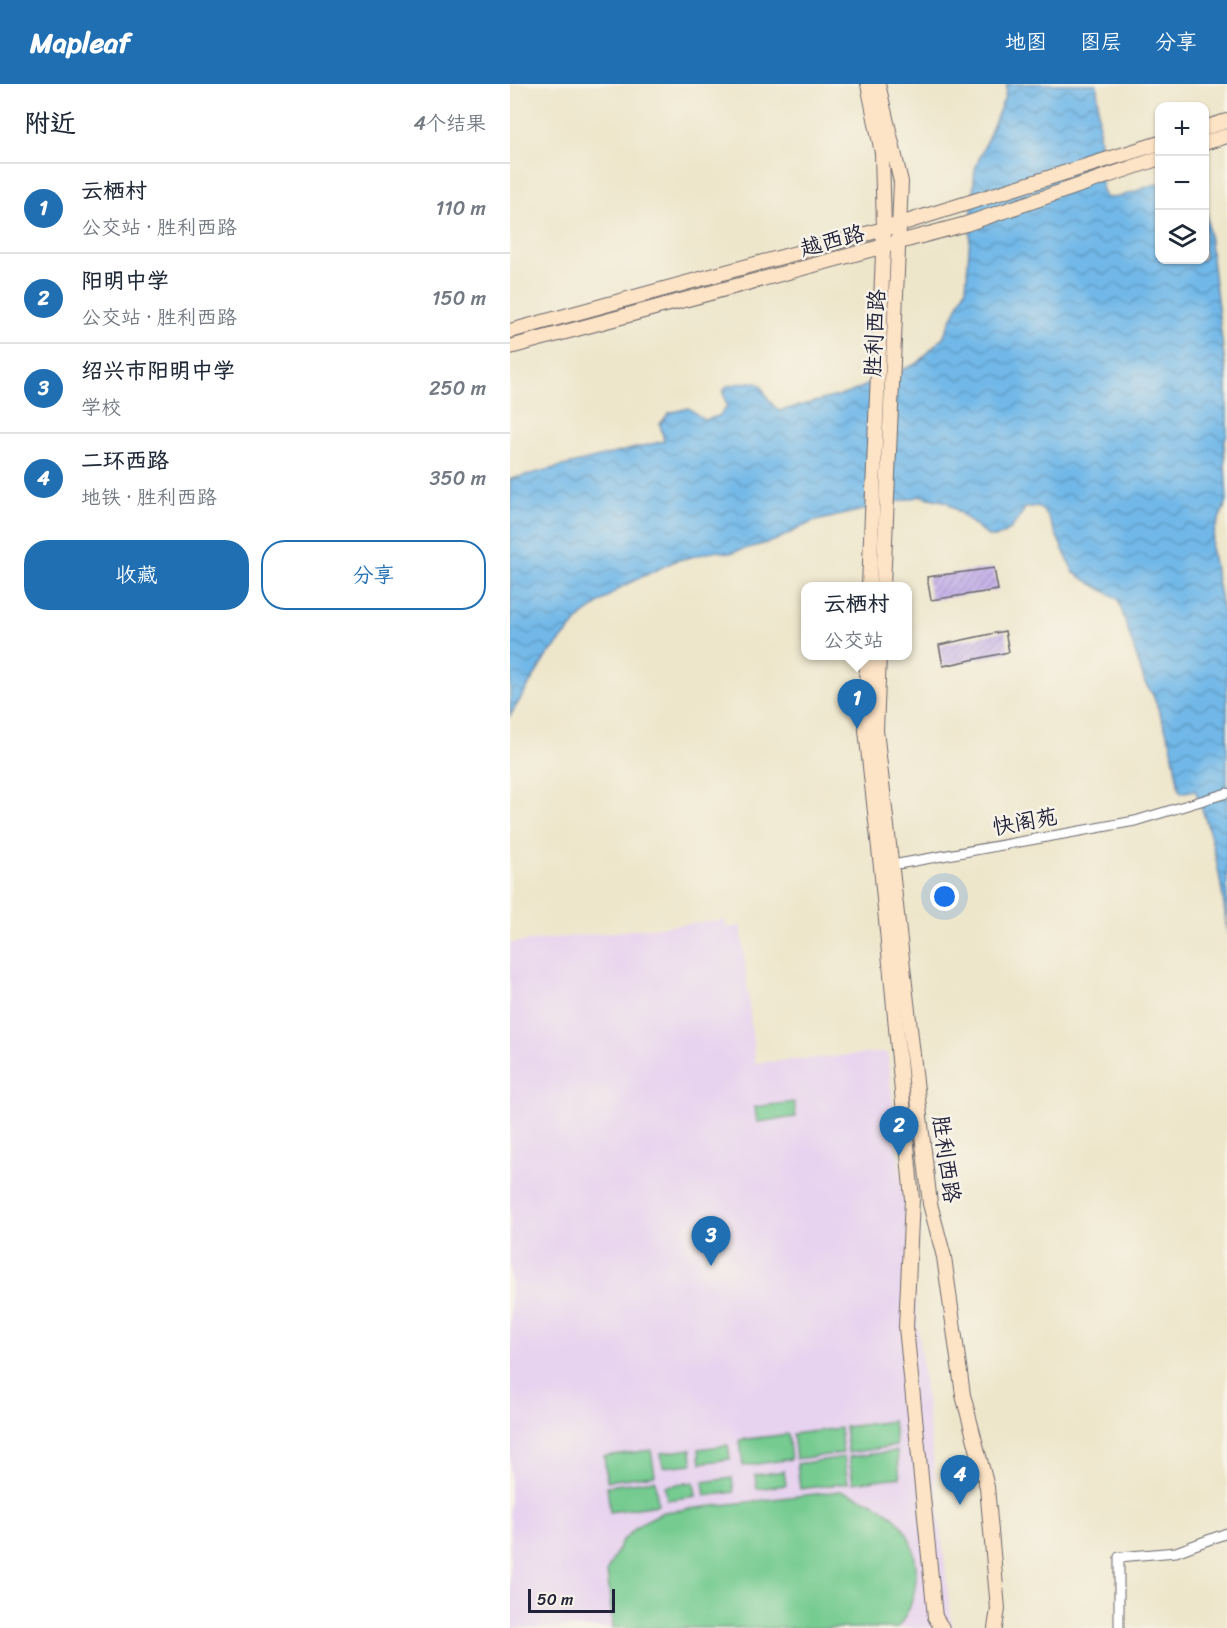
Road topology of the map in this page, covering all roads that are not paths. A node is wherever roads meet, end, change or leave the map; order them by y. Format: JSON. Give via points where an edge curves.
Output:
{"nodes":[{"id":1,"x":868,"y":84,"type":"edge"},
{"id":2,"x":879,"y":84,"type":"edge"},
{"id":3,"x":1227,"y":121,"type":"edge"},
{"id":4,"x":1209,"y":126,"type":"edge"},
{"id":5,"x":1227,"y":136,"type":"edge"},
{"id":6,"x":1209,"y":141,"type":"edge"},
{"id":7,"x":1155,"y":145,"type":"edge"},
{"id":8,"x":1155,"y":160,"type":"edge"},
{"id":9,"x":900,"y":224,"type":"junction"},
{"id":10,"x":884,"y":229,"type":"junction"},
{"id":11,"x":900,"y":243,"type":"junction"},
{"id":12,"x":884,"y":248,"type":"junction"},
{"id":13,"x":510,"y":331,"type":"edge"},
{"id":14,"x":510,"y":347,"type":"edge"},
{"id":15,"x":887,"y":365,"type":"junction"},
{"id":16,"x":869,"y":582,"type":"edge"},
{"id":17,"x":883,"y":582,"type":"edge"},
{"id":18,"x":867,"y":660,"type":"edge"},
{"id":19,"x":879,"y":660,"type":"edge"},
{"id":20,"x":1227,"y":793,"type":"edge"},
{"id":21,"x":886,"y":866,"type":"junction"},
{"id":22,"x":1227,"y":1533,"type":"edge"},
{"id":23,"x":942,"y":1628,"type":"edge"},
{"id":24,"x":995,"y":1628,"type":"edge"},
{"id":25,"x":1119,"y":1628,"type":"edge"}],
"edges":[{"from":1,"to":10,"type":"main road","name":"胜利西路","via":[[882,153]]},
{"from":2,"to":9,"type":"main road","name":"胜利西路","via":[[901,182]]},
{"from":3,"to":4,"type":"main road"},
{"from":5,"to":6,"type":"main road"},
{"from":7,"to":9,"type":"main road","name":"越西路"},
{"from":8,"to":11,"type":"main road","name":"越西路"},
{"from":9,"to":10,"type":"main road","name":"越西路"},
{"from":9,"to":11,"type":"main road","name":"胜利西路"},
{"from":10,"to":12,"type":"main road","name":"胜利西路"},
{"from":10,"to":13,"type":"main road","name":"越西路"},
{"from":11,"to":12,"type":"main road","name":"越西路"},
{"from":11,"to":15,"type":"main road","name":"胜利西路"},
{"from":12,"to":14,"type":"main road","name":"越西路"},
{"from":12,"to":15,"type":"main road","name":"胜利西路"},
{"from":15,"to":16,"type":"main road","name":"胜利西路","via":[[870,518]]},
{"from":15,"to":17,"type":"main road","name":"胜利西路"},
{"from":18,"to":21,"type":"main road","name":"胜利西路","via":[[866,730]]},
{"from":19,"to":21,"type":"main road","name":"胜利西路","via":[[876,730]]},
{"from":20,"to":21,"type":"street","name":"快阁苑","via":[[1135,821]]},
{"from":21,"to":23,"type":"main road","name":"胜利西路","via":[[912,1199],[906,1327],[935,1617]]},
{"from":21,"to":24,"type":"main road","name":"胜利西路","via":[[930,1204],[945,1257],[963,1395],[987,1487],[998,1609]]},
{"from":22,"to":25,"type":"street","via":[[1176,1552],[1119,1557]]}]}
